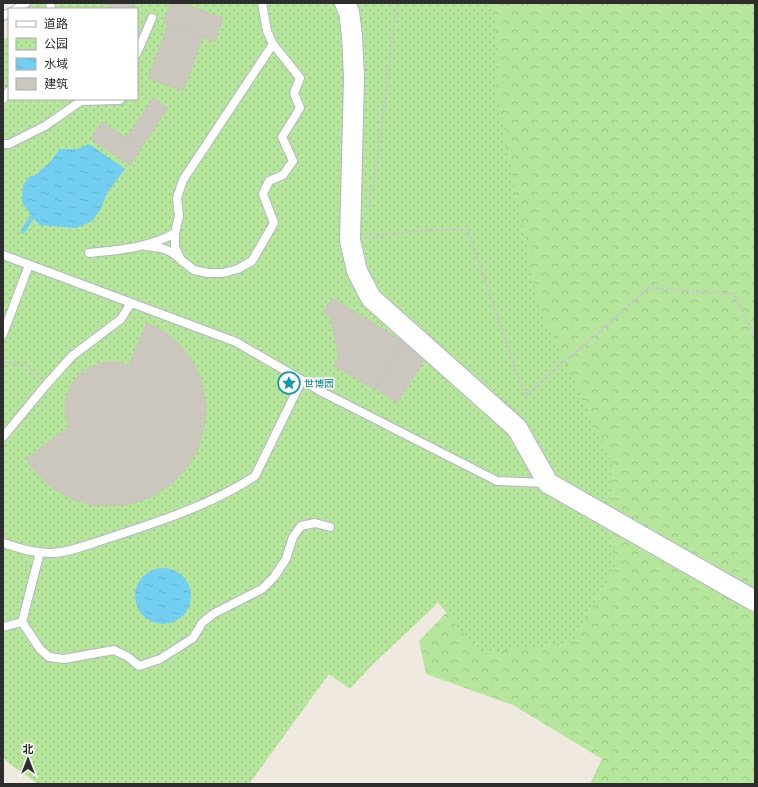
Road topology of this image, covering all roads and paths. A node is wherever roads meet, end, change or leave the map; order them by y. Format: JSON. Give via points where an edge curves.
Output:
{"nodes":[{"id":1,"x":262,"y":3,"type":"edge"},
{"id":2,"x":346,"y":3,"type":"edge"},
{"id":3,"x":397,"y":3,"type":"edge"},
{"id":4,"x":152,"y":18,"type":"dead end"},
{"id":5,"x":273,"y":44,"type":"junction"},
{"id":6,"x":138,"y":51,"type":"edge"},
{"id":7,"x":120,"y":100,"type":"edge"},
{"id":8,"x":3,"y":144,"type":"edge"},
{"id":9,"x":369,"y":208,"type":"dead end"},
{"id":10,"x":174,"y":233,"type":"junction"},
{"id":11,"x":350,"y":240,"type":"junction"},
{"id":12,"x":144,"y":245,"type":"junction"},
{"id":13,"x":89,"y":253,"type":"dead end"},
{"id":14,"x":3,"y":255,"type":"edge"},
{"id":15,"x":181,"y":260,"type":"junction"},
{"id":16,"x":29,"y":265,"type":"junction"},
{"id":17,"x":131,"y":303,"type":"junction"},
{"id":18,"x":3,"y":334,"type":"edge"},
{"id":19,"x":755,"y":336,"type":"edge"},
{"id":20,"x":3,"y":363,"type":"edge"},
{"id":21,"x":302,"y":380,"type":"junction"},
{"id":22,"x":46,"y":385,"type":"junction"},
{"id":23,"x":3,"y":437,"type":"edge"},
{"id":24,"x":548,"y":483,"type":"junction"},
{"id":25,"x":330,"y":527,"type":"dead end"},
{"id":26,"x":3,"y":543,"type":"edge"},
{"id":27,"x":40,"y":552,"type":"junction"},
{"id":28,"x":755,"y":601,"type":"edge"},
{"id":29,"x":22,"y":622,"type":"junction"},
{"id":30,"x":3,"y":627,"type":"edge"}],
"edges":[{"from":1,"to":5,"type":"lane","via":[[266,31]]},
{"from":2,"to":11,"type":"street","via":[[350,18],[354,77]]},
{"from":3,"to":9,"type":"path"},
{"from":4,"to":6,"type":"lane"},
{"from":5,"to":10,"type":"lane","via":[[183,180],[177,198],[179,216]]},
{"from":5,"to":15,"type":"lane","via":[[300,78],[294,93],[300,108],[282,137],[293,161],[283,175],[269,181],[263,194],[274,223],[252,261],[238,269],[208,273],[194,270]]},
{"from":7,"to":8,"type":"lane","via":[[81,101],[45,126],[9,144]]},
{"from":10,"to":12,"type":"lane"},
{"from":10,"to":15,"type":"lane","via":[[175,247]]},
{"from":11,"to":19,"type":"path","via":[[424,230],[466,229],[526,396],[649,288],[734,294]]},
{"from":11,"to":24,"type":"street","via":[[357,271],[371,298],[517,428]]},
{"from":12,"to":13,"type":"lane"},
{"from":12,"to":15,"type":"lane","via":[[164,248]]},
{"from":14,"to":16,"type":"lane"},
{"from":16,"to":17,"type":"lane"},
{"from":16,"to":18,"type":"lane"},
{"from":17,"to":21,"type":"lane","via":[[236,342]]},
{"from":17,"to":22,"type":"lane","via":[[121,319],[72,356]]},
{"from":20,"to":22,"type":"path","via":[[26,364]]},
{"from":21,"to":24,"type":"lane","via":[[497,481]]},
{"from":21,"to":27,"type":"lane","via":[[255,476],[172,517],[76,548],[53,553]]},
{"from":22,"to":23,"type":"lane"},
{"from":24,"to":28,"type":"street"},
{"from":25,"to":29,"type":"lane","via":[[315,523],[301,526],[293,537],[286,559],[262,589],[212,614],[202,623],[193,638],[160,659],[139,666],[114,650],[64,659],[49,657],[40,650]]},
{"from":26,"to":27,"type":"lane"},
{"from":27,"to":29,"type":"lane"},
{"from":29,"to":30,"type":"lane"}]}
